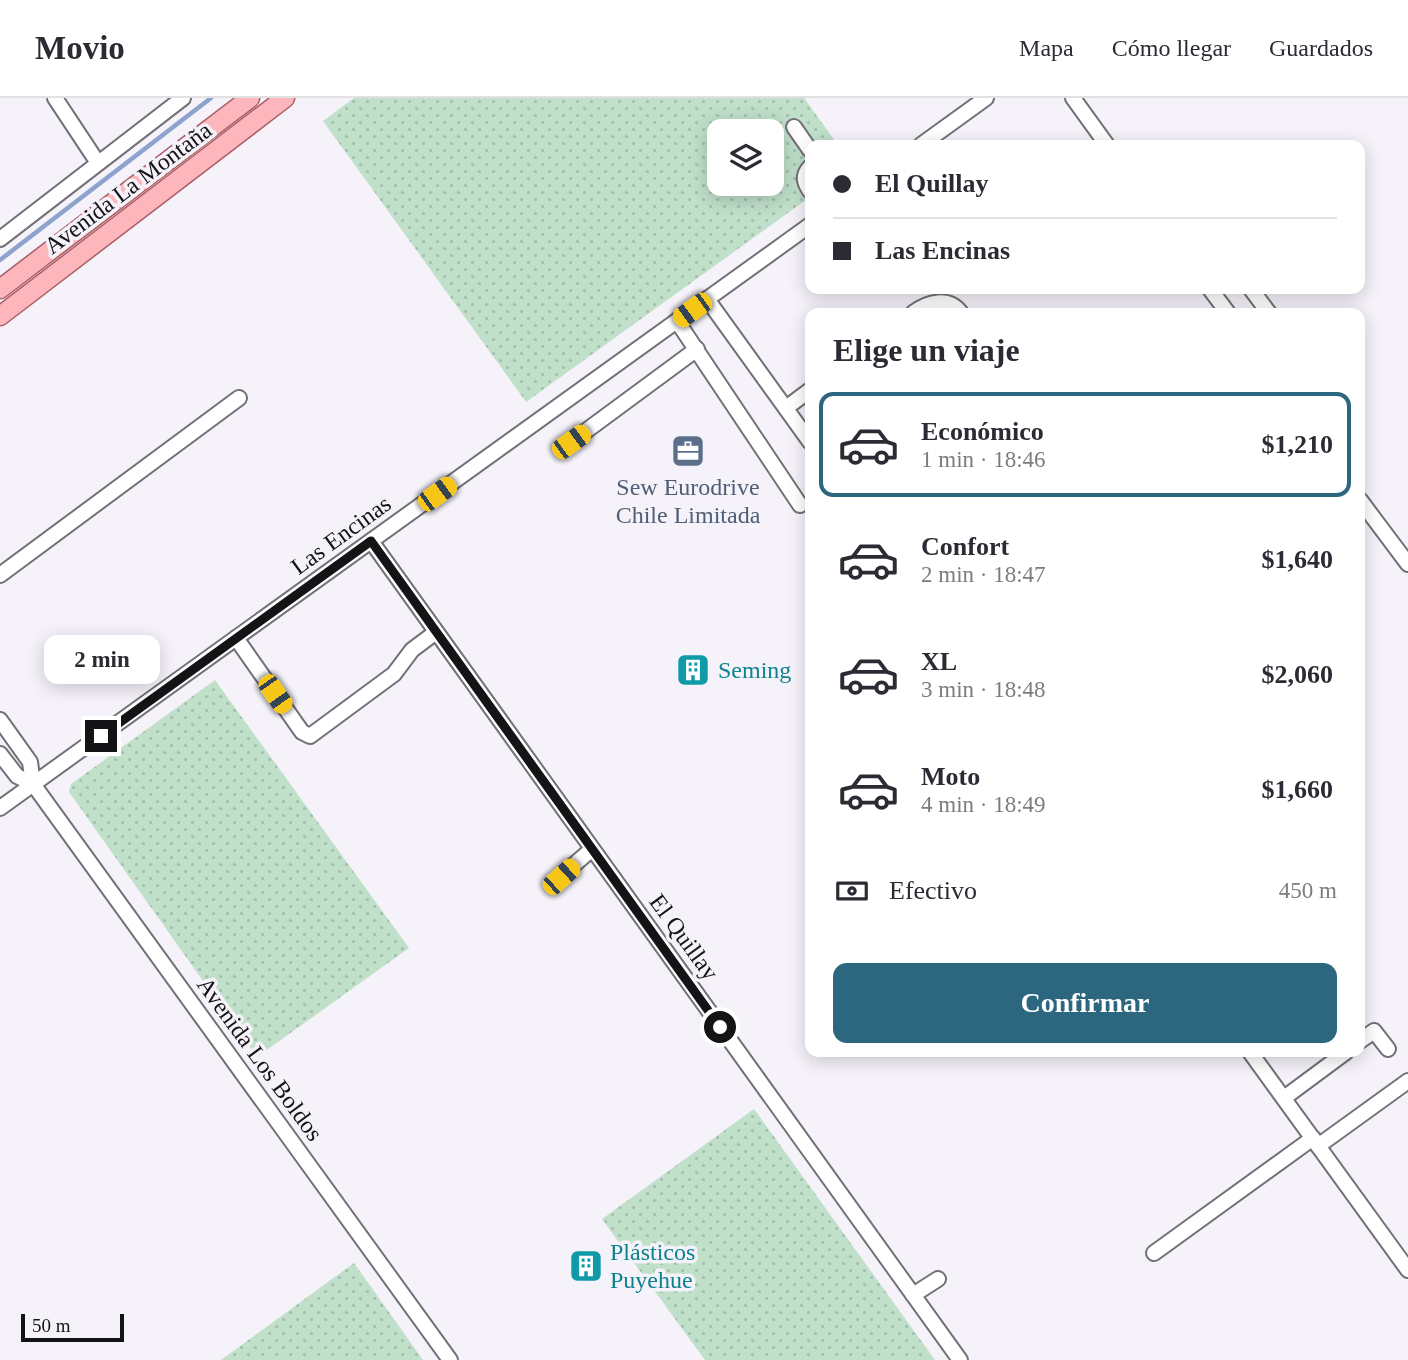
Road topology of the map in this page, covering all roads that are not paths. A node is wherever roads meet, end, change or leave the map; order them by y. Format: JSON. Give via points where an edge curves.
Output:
{"nodes":[{"id":1,"x":55,"y":98,"type":"edge"},
{"id":2,"x":183,"y":98,"type":"edge"},
{"id":3,"x":250,"y":98,"type":"edge"},
{"id":4,"x":285,"y":98,"type":"edge"},
{"id":5,"x":986,"y":98,"type":"edge"},
{"id":6,"x":1073,"y":98,"type":"edge"},
{"id":7,"x":793,"y":127,"type":"dead end"},
{"id":8,"x":928,"y":140,"type":"edge"},
{"id":9,"x":1103,"y":140,"type":"edge"},
{"id":10,"x":805,"y":143,"type":"edge"},
{"id":11,"x":98,"y":163,"type":"junction"},
{"id":12,"x":805,"y":229,"type":"edge"},
{"id":13,"x":0,"y":239,"type":"edge"},
{"id":14,"x":0,"y":289,"type":"edge"},
{"id":15,"x":707,"y":299,"type":"junction"},
{"id":16,"x":920,"y":308,"type":"edge"},
{"id":17,"x":955,"y":308,"type":"edge"},
{"id":18,"x":0,"y":316,"type":"edge"},
{"id":19,"x":677,"y":321,"type":"junction"},
{"id":20,"x":697,"y":349,"type":"junction"},
{"id":21,"x":805,"y":394,"type":"edge"},
{"id":22,"x":239,"y":398,"type":"dead end"},
{"id":23,"x":786,"y":408,"type":"junction"},
{"id":24,"x":805,"y":435,"type":"edge"},
{"id":25,"x":571,"y":442,"type":"dead end"},
{"id":26,"x":800,"y":505,"type":"dead end"},
{"id":27,"x":1365,"y":507,"type":"edge"},
{"id":28,"x":371,"y":541,"type":"junction"},
{"id":29,"x":1408,"y":564,"type":"edge"},
{"id":30,"x":0,"y":575,"type":"edge"},
{"id":31,"x":436,"y":632,"type":"junction"},
{"id":32,"x":236,"y":638,"type":"junction"},
{"id":33,"x":0,"y":720,"type":"edge"},
{"id":34,"x":0,"y":754,"type":"edge"},
{"id":35,"x":33,"y":785,"type":"junction"},
{"id":36,"x":0,"y":808,"type":"edge"},
{"id":37,"x":592,"y":849,"type":"junction"},
{"id":38,"x":561,"y":877,"type":"dead end"},
{"id":39,"x":1365,"y":1037,"type":"edge"},
{"id":40,"x":1388,"y":1049,"type":"dead end"},
{"id":41,"x":1254,"y":1057,"type":"edge"},
{"id":42,"x":1339,"y":1057,"type":"edge"},
{"id":43,"x":1408,"y":1081,"type":"edge"},
{"id":44,"x":1284,"y":1098,"type":"junction"},
{"id":45,"x":1316,"y":1142,"type":"junction"},
{"id":46,"x":1154,"y":1253,"type":"dead end"},
{"id":47,"x":1408,"y":1270,"type":"edge"},
{"id":48,"x":938,"y":1279,"type":"dead end"},
{"id":49,"x":913,"y":1295,"type":"junction"},
{"id":50,"x":450,"y":1360,"type":"edge"},
{"id":51,"x":960,"y":1360,"type":"edge"}],
"edges":[{"from":1,"to":11,"type":"street"},
{"from":2,"to":11,"type":"street"},
{"from":3,"to":14,"type":"main road","name":"Avenida La Montaña"},
{"from":4,"to":18,"type":"main road","name":"Avenida La Montaña"},
{"from":5,"to":8,"type":"street"},
{"from":6,"to":9,"type":"street"},
{"from":7,"to":10,"type":"street"},
{"from":11,"to":13,"type":"street"},
{"from":12,"to":15,"type":"street","name":"Las Encinas"},
{"from":15,"to":19,"type":"street","name":"Las Encinas"},
{"from":15,"to":23,"type":"street"},
{"from":16,"to":17,"type":"street","via":[[938,302]]},
{"from":19,"to":20,"type":"street"},
{"from":19,"to":28,"type":"street","name":"Las Encinas"},
{"from":20,"to":25,"type":"street"},
{"from":20,"to":26,"type":"street"},
{"from":21,"to":23,"type":"street"},
{"from":22,"to":30,"type":"street"},
{"from":23,"to":24,"type":"street"},
{"from":27,"to":29,"type":"street"},
{"from":28,"to":31,"type":"street","name":"El Quillay"},
{"from":28,"to":32,"type":"street","name":"Las Encinas"},
{"from":31,"to":32,"type":"street","via":[[412,650],[394,674],[310,736],[302,732]]},
{"from":31,"to":37,"type":"street","name":"El Quillay"},
{"from":32,"to":35,"type":"street","name":"Las Encinas"},
{"from":33,"to":35,"type":"street","name":"Avenida Los Boldos","via":[[30,762]]},
{"from":34,"to":35,"type":"street","name":"Avenida Los Boldos","via":[[17,776]]},
{"from":35,"to":36,"type":"street","name":"Las Encinas"},
{"from":35,"to":50,"type":"street","name":"Avenida Los Boldos"},
{"from":37,"to":38,"type":"street"},
{"from":37,"to":49,"type":"street","name":"El Quillay"},
{"from":39,"to":40,"type":"street","via":[[1374,1031]]},
{"from":41,"to":44,"type":"street"},
{"from":42,"to":44,"type":"street"},
{"from":43,"to":45,"type":"street"},
{"from":44,"to":45,"type":"street"},
{"from":45,"to":46,"type":"street"},
{"from":45,"to":47,"type":"street"},
{"from":48,"to":49,"type":"street"},
{"from":49,"to":51,"type":"street","name":"El Quillay"}]}
